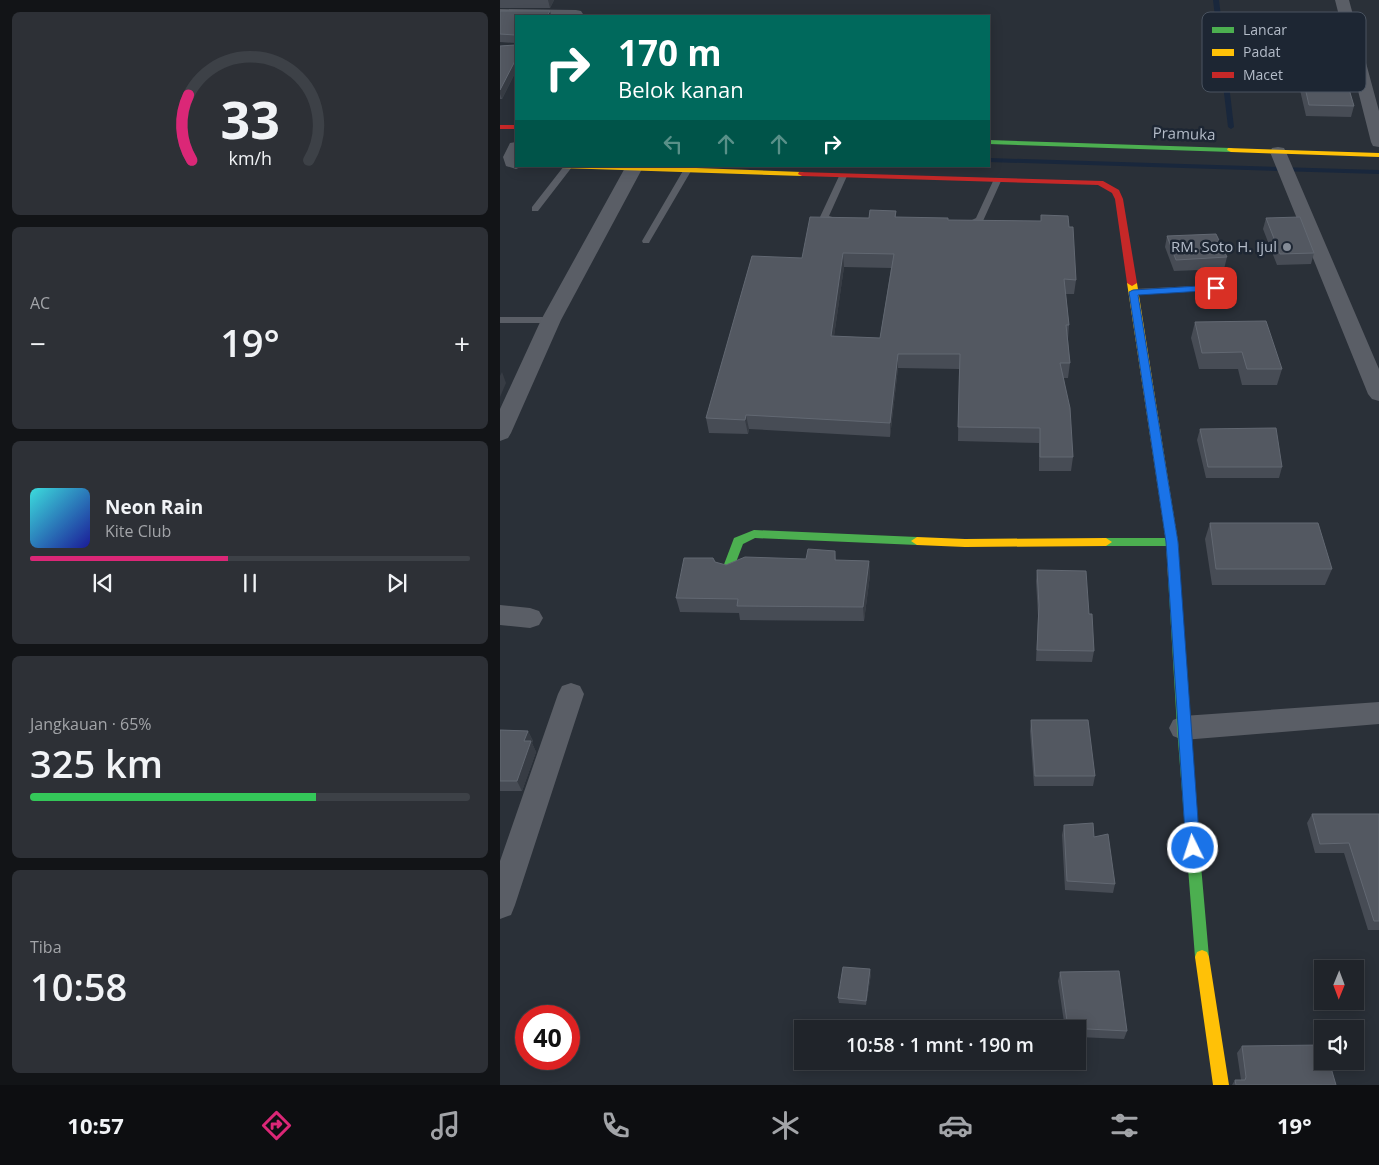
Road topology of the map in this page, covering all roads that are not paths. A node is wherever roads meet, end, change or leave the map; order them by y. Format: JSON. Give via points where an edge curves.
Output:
{"nodes":[{"id":1,"x":584,"y":0,"type":"edge"},
{"id":2,"x":500,"y":13,"type":"edge"},
{"id":3,"x":575,"y":15,"type":"edge"},
{"id":4,"x":1366,"y":92,"type":"edge"},
{"id":5,"x":500,"y":127,"type":"edge"},
{"id":6,"x":515,"y":127,"type":"edge"},
{"id":7,"x":990,"y":142,"type":"edge"},
{"id":8,"x":1379,"y":142,"type":"edge"},
{"id":9,"x":515,"y":149,"type":"edge"},
{"id":10,"x":1379,"y":155,"type":"edge"},
{"id":11,"x":515,"y":164,"type":"edge"},
{"id":12,"x":567,"y":167,"type":"edge"},
{"id":13,"x":590,"y":167,"type":"edge"},
{"id":14,"x":1284,"y":167,"type":"junction"},
{"id":15,"x":633,"y":169,"type":"junction"},
{"id":16,"x":687,"y":171,"type":"junction"},
{"id":17,"x":843,"y":176,"type":"junction"},
{"id":18,"x":997,"y":181,"type":"junction"},
{"id":19,"x":535,"y":209,"type":"dead end"},
{"id":20,"x":849,"y":220,"type":"edge"},
{"id":21,"x":954,"y":222,"type":"edge"},
{"id":22,"x":646,"y":241,"type":"dead end"},
{"id":23,"x":1216,"y":288,"type":"dead end"},
{"id":24,"x":1133,"y":292,"type":"junction"},
{"id":25,"x":500,"y":320,"type":"edge"},
{"id":26,"x":551,"y":320,"type":"junction"},
{"id":27,"x":1379,"y":394,"type":"edge"},
{"id":28,"x":500,"y":433,"type":"edge"},
{"id":29,"x":1172,"y":542,"type":"junction"},
{"id":30,"x":729,"y":567,"type":"edge"},
{"id":31,"x":500,"y":615,"type":"edge"},
{"id":32,"x":530,"y":618,"type":"dead end"},
{"id":33,"x":572,"y":694,"type":"dead end"},
{"id":34,"x":1379,"y":713,"type":"edge"},
{"id":35,"x":1183,"y":728,"type":"junction"},
{"id":36,"x":500,"y":905,"type":"edge"},
{"id":37,"x":1221,"y":1085,"type":"edge"}],
"edges":[{"from":1,"to":3,"type":"street"},
{"from":2,"to":3,"type":"street"},
{"from":4,"to":8,"type":"street"},
{"from":5,"to":6,"type":"street"},
{"from":7,"to":14,"type":"street","name":"Pramuka"},
{"from":9,"to":11,"type":"street","via":[[511,157]]},
{"from":10,"to":14,"type":"street","name":"Pramuka"},
{"from":12,"to":19,"type":"lane"},
{"from":13,"to":15,"type":"street"},
{"from":14,"to":27,"type":"street"},
{"from":15,"to":16,"type":"street"},
{"from":15,"to":26,"type":"street"},
{"from":16,"to":17,"type":"street"},
{"from":16,"to":22,"type":"lane"},
{"from":17,"to":18,"type":"street"},
{"from":17,"to":20,"type":"lane","via":[[824,217]]},
{"from":18,"to":21,"type":"lane","via":[[980,219],[973,223]]},
{"from":18,"to":24,"type":"street","via":[[1082,181],[1110,187],[1119,199]]},
{"from":23,"to":24,"type":"lane"},
{"from":24,"to":29,"type":"street"},
{"from":25,"to":26,"type":"lane"},
{"from":26,"to":28,"type":"street"},
{"from":29,"to":30,"type":"street","via":[[965,543],[763,532],[746,534],[737,542]]},
{"from":29,"to":35,"type":"street"},
{"from":31,"to":32,"type":"street"},
{"from":33,"to":36,"type":"street"},
{"from":34,"to":35,"type":"street"},
{"from":35,"to":37,"type":"street","via":[[1201,947]]}]}
